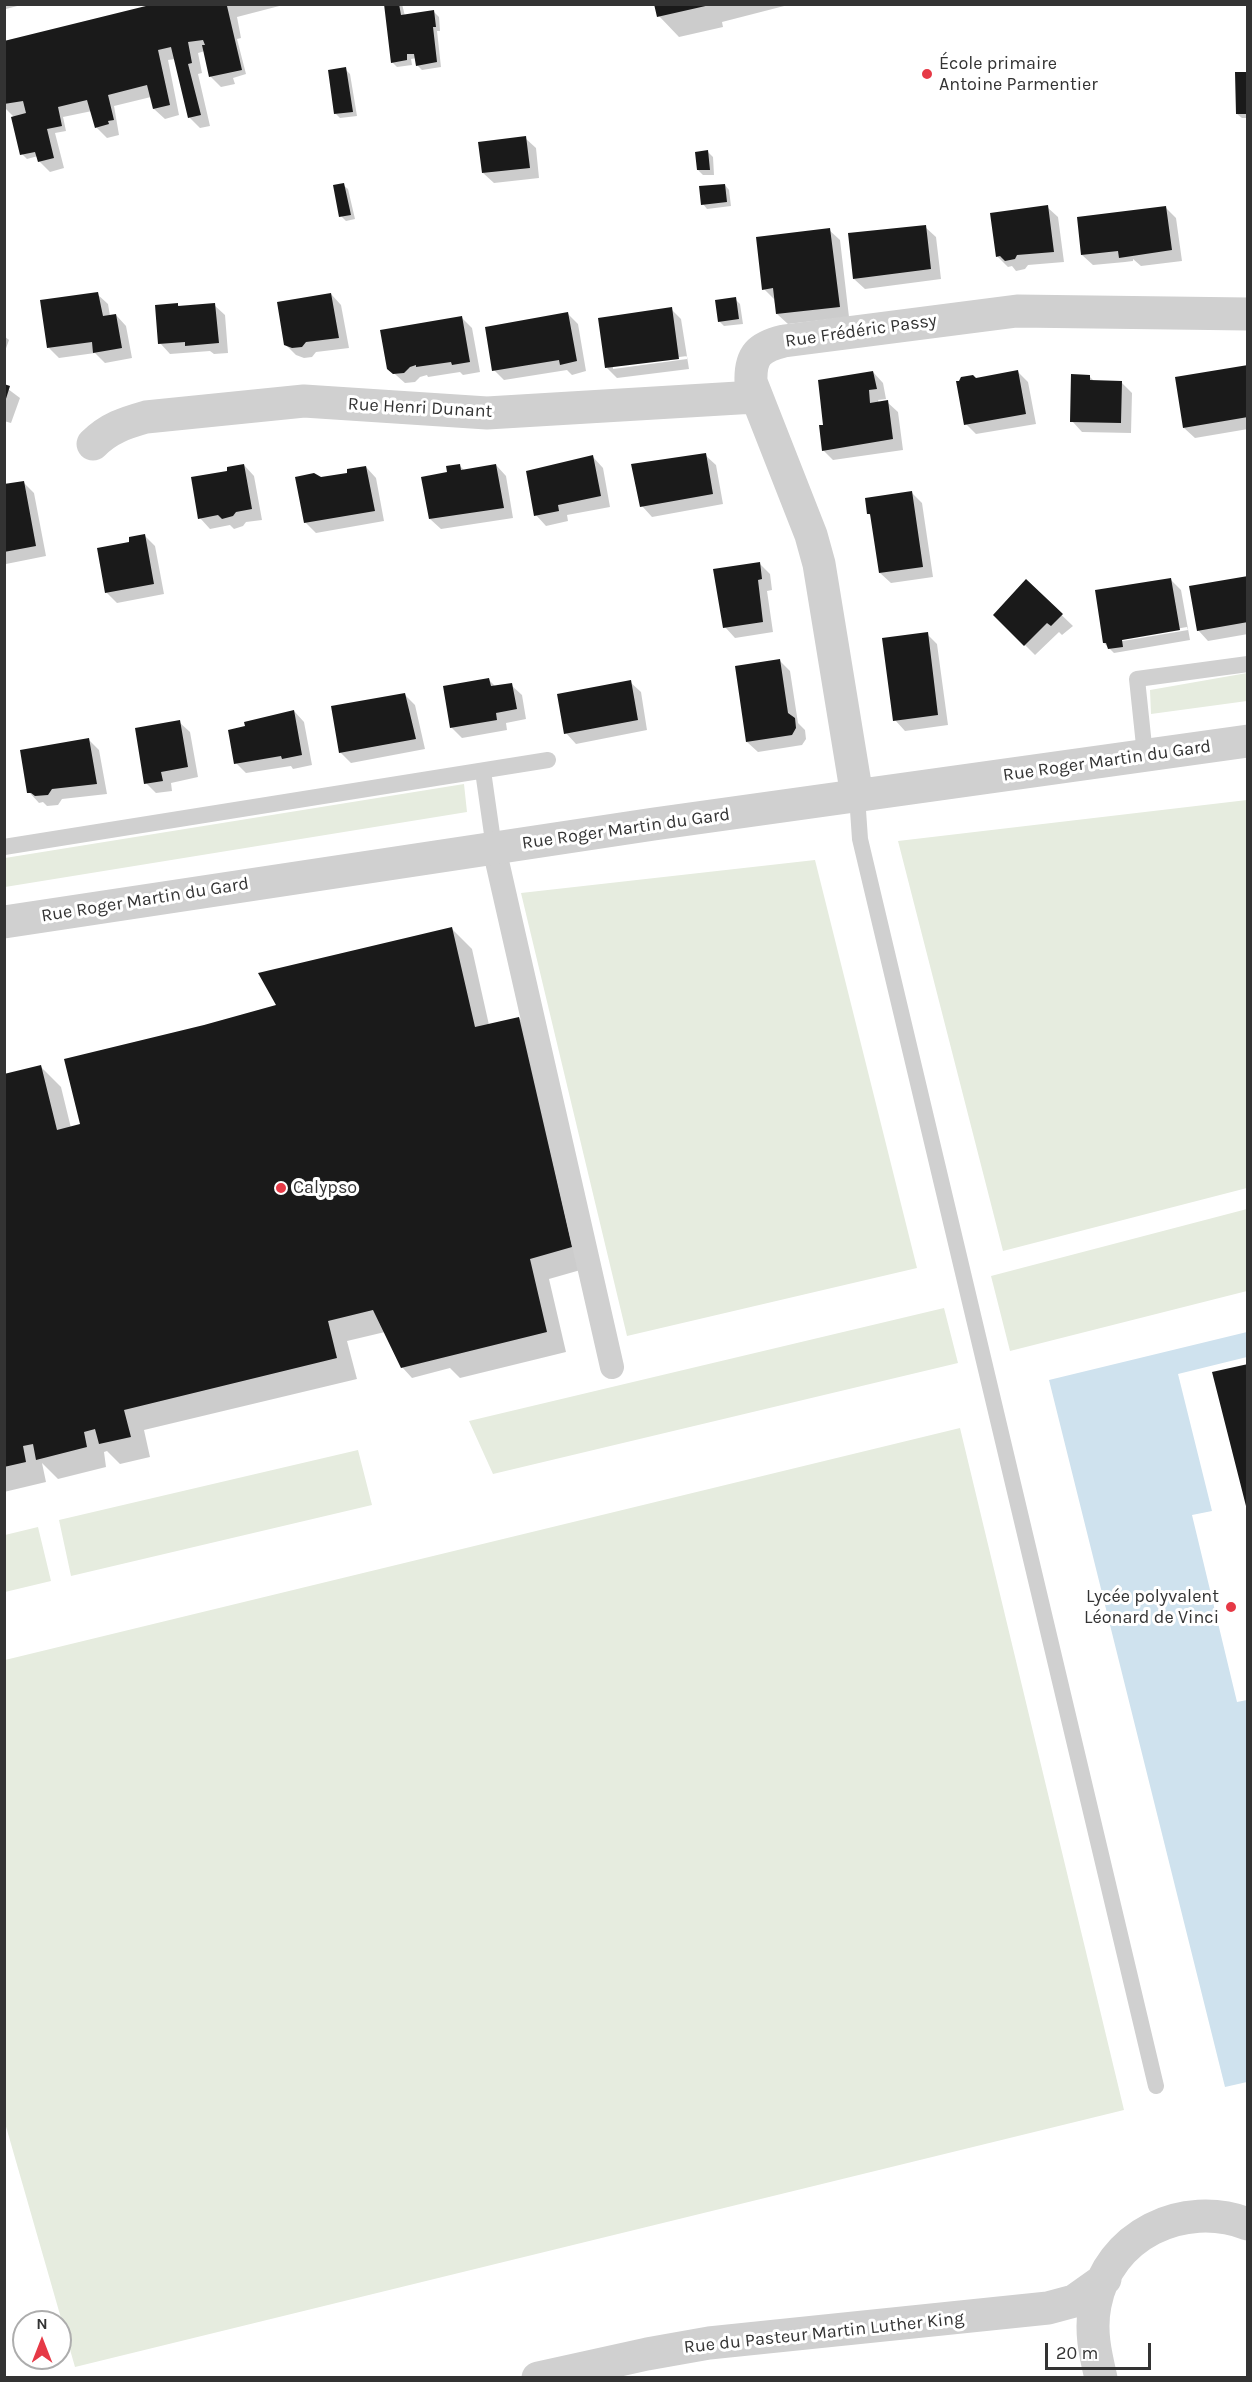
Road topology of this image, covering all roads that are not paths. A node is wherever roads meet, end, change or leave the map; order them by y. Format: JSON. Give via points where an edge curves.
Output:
{"nodes":[{"id":1,"x":1248,"y":314,"type":"edge"},
{"id":2,"x":755,"y":397,"type":"junction"},
{"id":3,"x":93,"y":444,"type":"dead end"},
{"id":4,"x":1248,"y":664,"type":"edge"},
{"id":5,"x":1248,"y":741,"type":"edge"},
{"id":6,"x":1145,"y":755,"type":"junction"},
{"id":7,"x":548,"y":760,"type":"dead end"},
{"id":8,"x":483,"y":771,"type":"junction"},
{"id":9,"x":857,"y":796,"type":"junction"},
{"id":10,"x":4,"y":847,"type":"edge"},
{"id":11,"x":494,"y":848,"type":"junction"},
{"id":12,"x":4,"y":922,"type":"edge"},
{"id":13,"x":612,"y":1367,"type":"dead end"},
{"id":14,"x":1156,"y":2086,"type":"dead end"},
{"id":15,"x":1248,"y":2224,"type":"edge"},
{"id":16,"x":1105,"y":2279,"type":"junction"},
{"id":17,"x":538,"y":2378,"type":"edge"},
{"id":18,"x":1101,"y":2378,"type":"edge"}],
"edges":[{"from":1,"to":2,"type":"street","name":"Rue Frédéric Passy","via":[[1017,311],[784,340],[768,345],[754,358],[750,370]]},
{"from":2,"to":3,"type":"street","name":"Rue Henri Dunant","via":[[488,413],[304,401],[146,417],[106,432]]},
{"from":2,"to":9,"type":"street","name":"Rue Frédéric Passy","via":[[819,564]]},
{"from":4,"to":6,"type":"lane","via":[[1137,680]]},
{"from":5,"to":6,"type":"street","name":"Rue Roger Martin du Gard"},
{"from":6,"to":9,"type":"street","name":"Rue Roger Martin du Gard"},
{"from":7,"to":8,"type":"lane"},
{"from":8,"to":10,"type":"lane"},
{"from":8,"to":11,"type":"lane"},
{"from":9,"to":11,"type":"street","name":"Rue Roger Martin du Gard"},
{"from":9,"to":14,"type":"lane","via":[[860,839]]},
{"from":11,"to":12,"type":"street","name":"Rue Roger Martin du Gard"},
{"from":11,"to":13,"type":"street"},
{"from":15,"to":16,"type":"street","via":[[1204,2215],[1164,2222],[1120,2254]]},
{"from":16,"to":17,"type":"street","name":"Rue du Pasteur Martin Luther King","via":[[1074,2301],[1048,2308],[709,2343]]},
{"from":16,"to":18,"type":"street","via":[[1095,2304],[1093,2327]]}]}
